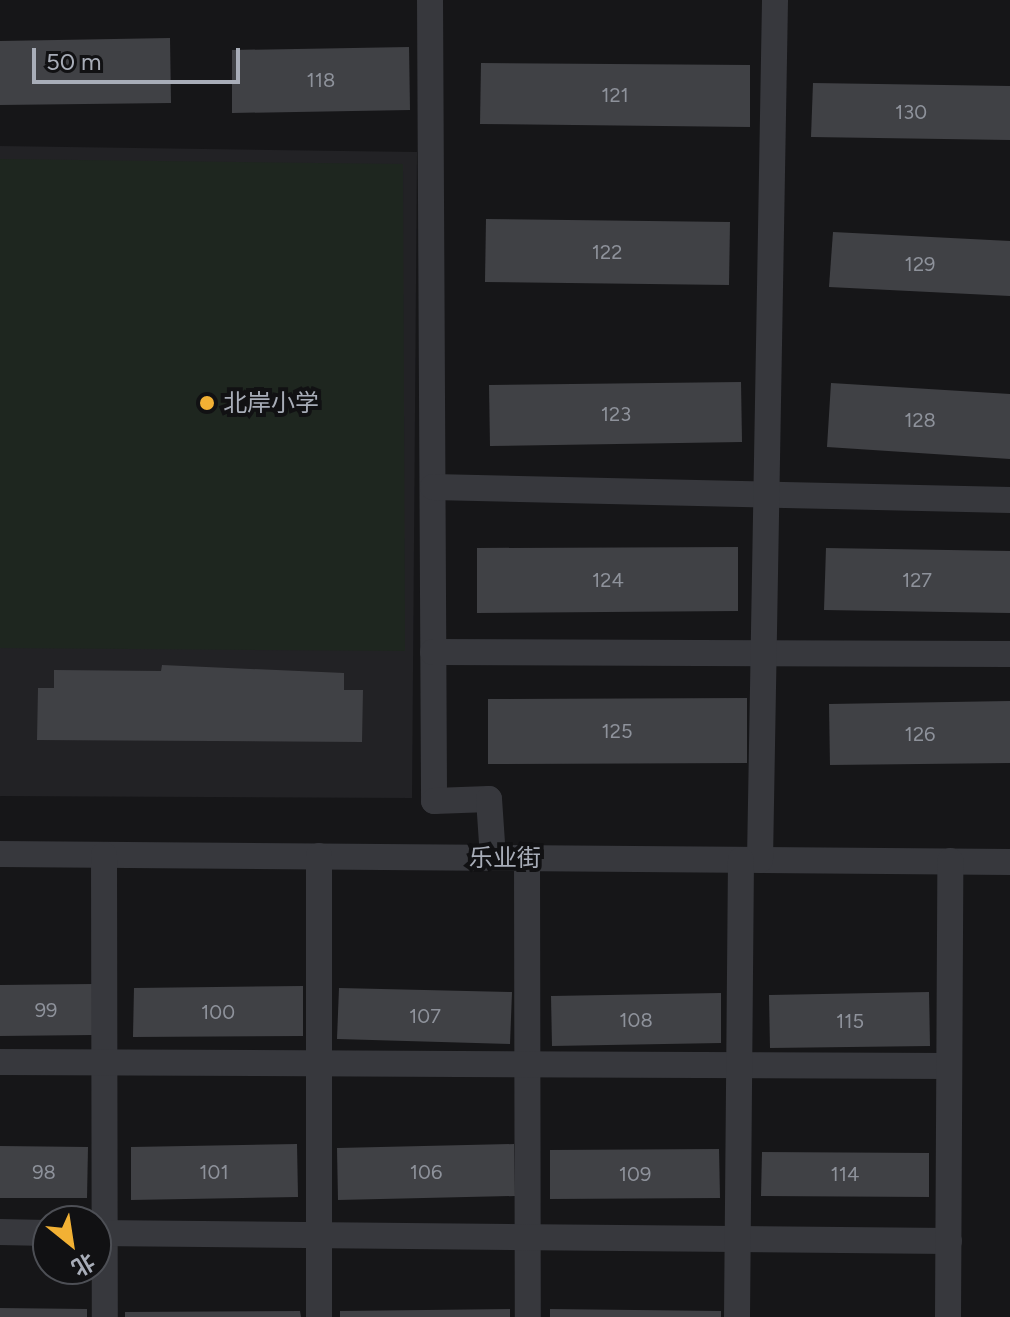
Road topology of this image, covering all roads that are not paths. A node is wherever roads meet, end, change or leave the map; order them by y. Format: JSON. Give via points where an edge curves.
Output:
{"nodes":[{"id":1,"x":430,"y":0,"type":"edge"},
{"id":2,"x":775,"y":0,"type":"edge"},
{"id":3,"x":433,"y":487,"type":"junction"},
{"id":4,"x":767,"y":496,"type":"junction"},
{"id":5,"x":1010,"y":500,"type":"edge"},
{"id":6,"x":433,"y":652,"type":"junction"},
{"id":7,"x":764,"y":653,"type":"junction"},
{"id":8,"x":1010,"y":654,"type":"edge"},
{"id":9,"x":0,"y":854,"type":"edge"},
{"id":10,"x":104,"y":855,"type":"junction"},
{"id":11,"x":319,"y":856,"type":"junction"},
{"id":12,"x":493,"y":858,"type":"junction"},
{"id":13,"x":527,"y":858,"type":"junction"},
{"id":14,"x":750,"y":860,"type":"junction"},
{"id":15,"x":950,"y":861,"type":"junction"},
{"id":16,"x":1010,"y":862,"type":"edge"},
{"id":17,"x":0,"y":1062,"type":"edge"},
{"id":18,"x":108,"y":1062,"type":"junction"},
{"id":19,"x":319,"y":1063,"type":"junction"},
{"id":20,"x":527,"y":1064,"type":"junction"},
{"id":21,"x":739,"y":1065,"type":"junction"},
{"id":22,"x":949,"y":1066,"type":"junction"},
{"id":23,"x":101,"y":1205,"type":"edge"},
{"id":24,"x":0,"y":1232,"type":"edge"},
{"id":25,"x":32,"y":1233,"type":"edge"},
{"id":26,"x":112,"y":1233,"type":"edge"},
{"id":27,"x":319,"y":1235,"type":"junction"},
{"id":28,"x":528,"y":1237,"type":"junction"},
{"id":29,"x":737,"y":1239,"type":"junction"},
{"id":30,"x":949,"y":1241,"type":"junction"},
{"id":31,"x":103,"y":1285,"type":"edge"},
{"id":32,"x":105,"y":1317,"type":"edge"},
{"id":33,"x":319,"y":1317,"type":"edge"},
{"id":34,"x":528,"y":1317,"type":"edge"},
{"id":35,"x":737,"y":1317,"type":"edge"},
{"id":36,"x":948,"y":1317,"type":"edge"}],
"edges":[{"from":1,"to":3,"type":"street"},
{"from":2,"to":4,"type":"street"},
{"from":3,"to":4,"type":"street"},
{"from":3,"to":6,"type":"street"},
{"from":4,"to":5,"type":"street"},
{"from":4,"to":7,"type":"street"},
{"from":6,"to":7,"type":"street"},
{"from":6,"to":12,"type":"street","via":[[434,801],[489,799]]},
{"from":7,"to":8,"type":"street"},
{"from":7,"to":14,"type":"street"},
{"from":9,"to":10,"type":"street","name":"乐业街"},
{"from":10,"to":11,"type":"street","name":"乐业街"},
{"from":10,"to":18,"type":"street"},
{"from":11,"to":12,"type":"street","name":"乐业街"},
{"from":11,"to":19,"type":"street"},
{"from":12,"to":13,"type":"street","name":"乐业街"},
{"from":13,"to":14,"type":"street","name":"乐业街"},
{"from":13,"to":20,"type":"street"},
{"from":14,"to":15,"type":"street","name":"乐业街"},
{"from":14,"to":21,"type":"street"},
{"from":15,"to":16,"type":"street","name":"乐业街"},
{"from":15,"to":22,"type":"street"},
{"from":17,"to":18,"type":"street"},
{"from":18,"to":19,"type":"street"},
{"from":18,"to":23,"type":"street"},
{"from":19,"to":20,"type":"street"},
{"from":19,"to":27,"type":"street"},
{"from":20,"to":21,"type":"street"},
{"from":20,"to":28,"type":"street"},
{"from":21,"to":22,"type":"street"},
{"from":21,"to":29,"type":"street"},
{"from":22,"to":30,"type":"street"},
{"from":24,"to":25,"type":"street"},
{"from":26,"to":27,"type":"street"},
{"from":27,"to":28,"type":"street"},
{"from":27,"to":33,"type":"street"},
{"from":28,"to":29,"type":"street"},
{"from":28,"to":34,"type":"street"},
{"from":29,"to":30,"type":"street"},
{"from":29,"to":35,"type":"street"},
{"from":30,"to":36,"type":"street"},
{"from":31,"to":32,"type":"street"}]}
